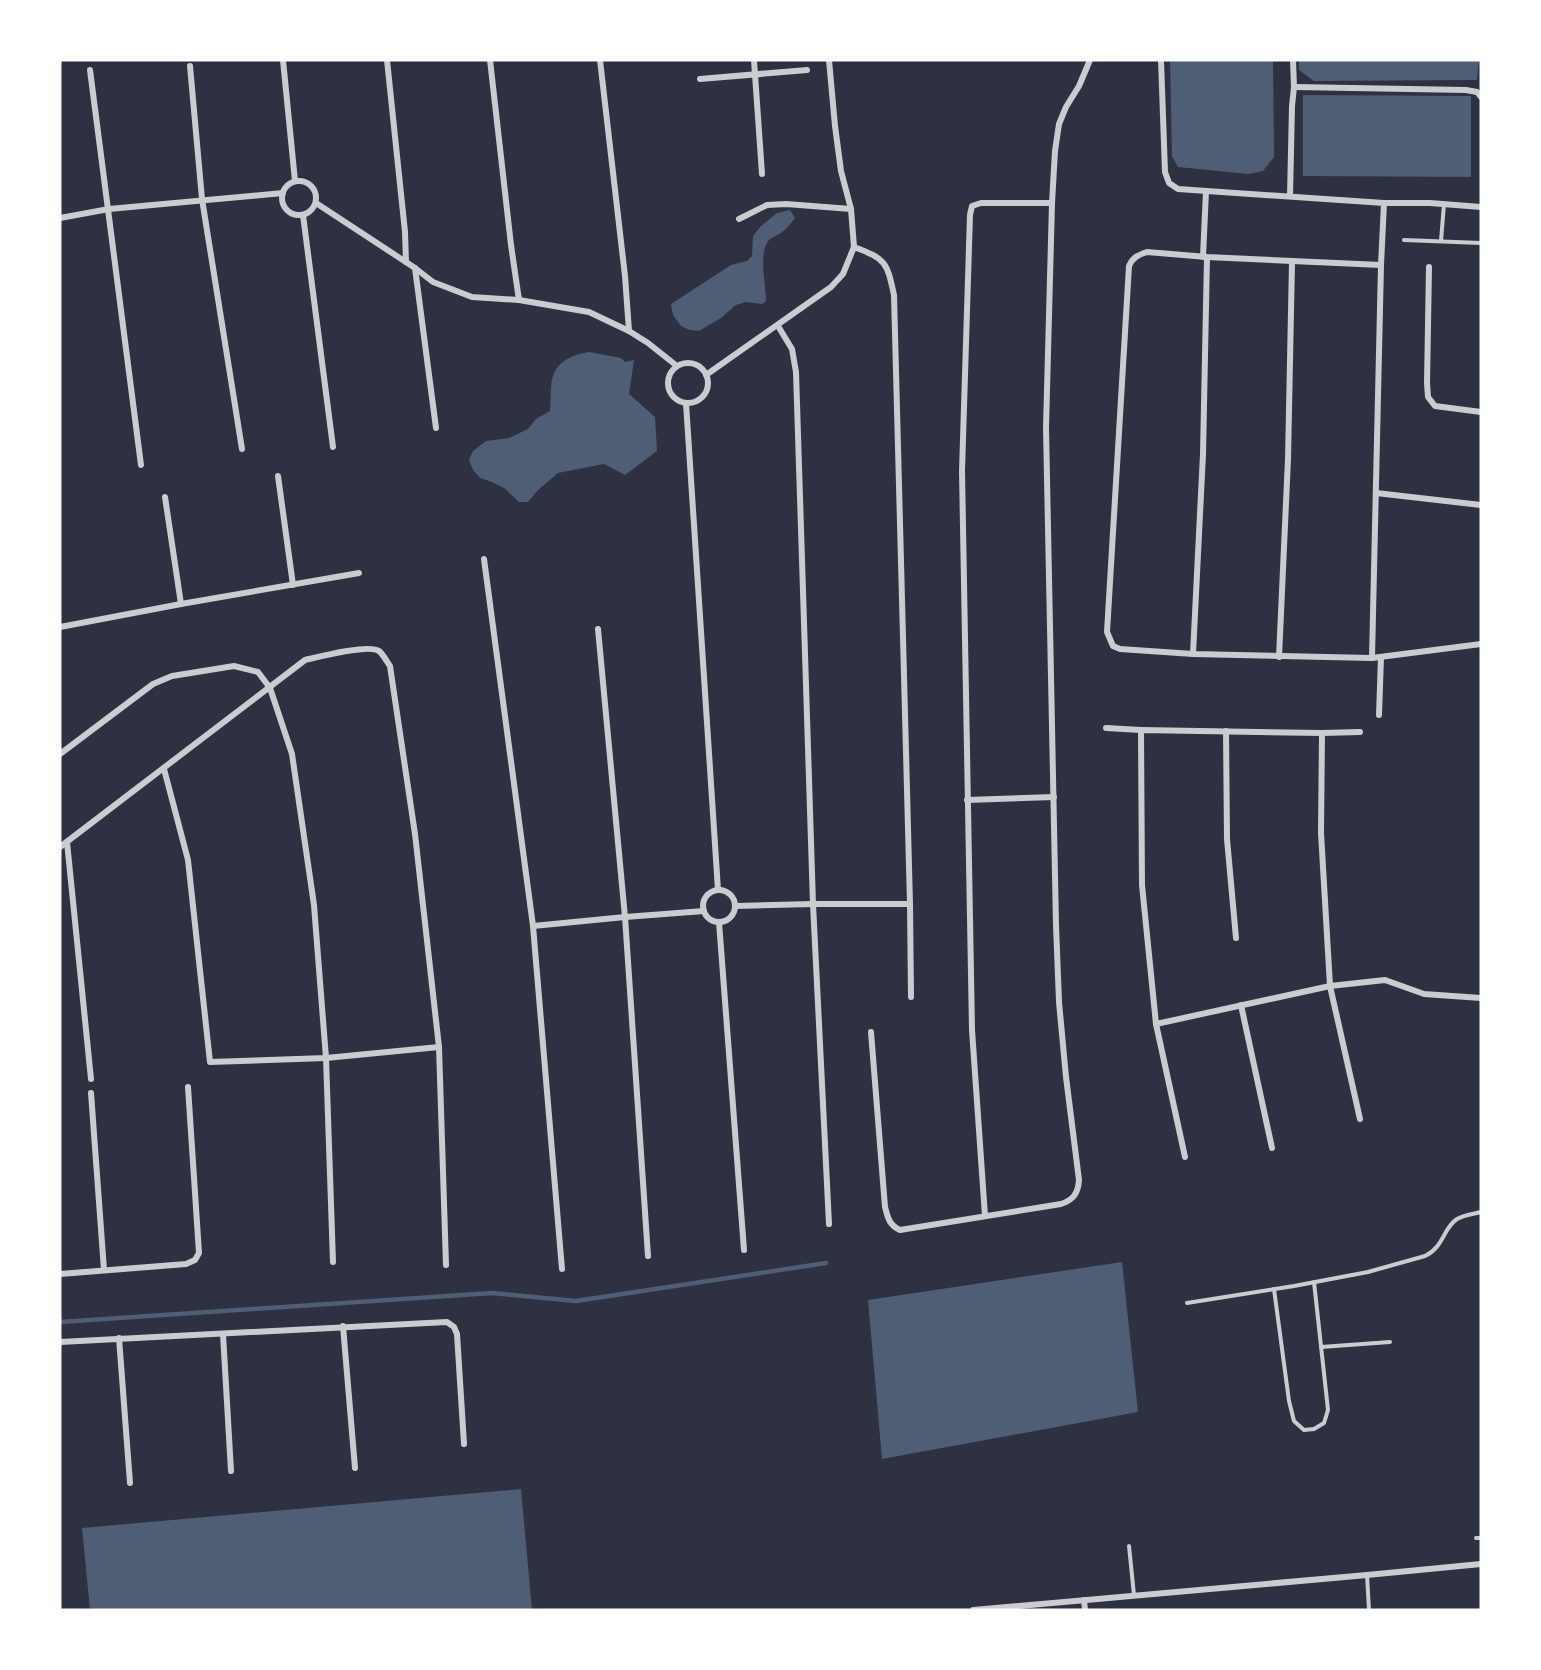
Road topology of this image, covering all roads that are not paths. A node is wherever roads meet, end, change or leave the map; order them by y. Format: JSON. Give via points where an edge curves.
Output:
{"nodes":[{"id":1,"x":283,"y":60,"type":"edge"},
{"id":2,"x":387,"y":60,"type":"edge"},
{"id":3,"x":490,"y":60,"type":"edge"},
{"id":4,"x":600,"y":60,"type":"edge"},
{"id":5,"x":754,"y":60,"type":"edge"},
{"id":6,"x":829,"y":60,"type":"edge"},
{"id":7,"x":1090,"y":60,"type":"edge"},
{"id":8,"x":1161,"y":60,"type":"edge"},
{"id":9,"x":1293,"y":60,"type":"edge"},
{"id":10,"x":190,"y":66,"type":"dead end"},
{"id":11,"x":90,"y":70,"type":"dead end"},
{"id":12,"x":807,"y":70,"type":"dead end"},
{"id":13,"x":755,"y":74,"type":"junction"},
{"id":14,"x":700,"y":79,"type":"dead end"},
{"id":15,"x":1294,"y":87,"type":"junction"},
{"id":16,"x":1481,"y":97,"type":"edge"},
{"id":17,"x":762,"y":174,"type":"dead end"},
{"id":18,"x":295,"y":182,"type":"junction"},
{"id":19,"x":1206,"y":190,"type":"junction"},
{"id":20,"x":283,"y":193,"type":"junction"},
{"id":21,"x":1290,"y":196,"type":"junction"},
{"id":22,"x":202,"y":199,"type":"junction"},
{"id":23,"x":316,"y":203,"type":"junction"},
{"id":24,"x":1052,"y":203,"type":"junction"},
{"id":25,"x":1384,"y":204,"type":"junction"},
{"id":26,"x":1444,"y":204,"type":"junction"},
{"id":27,"x":1481,"y":207,"type":"edge"},
{"id":28,"x":109,"y":209,"type":"junction"},
{"id":29,"x":851,"y":209,"type":"junction"},
{"id":30,"x":303,"y":215,"type":"junction"},
{"id":31,"x":60,"y":218,"type":"edge"},
{"id":32,"x":739,"y":219,"type":"dead end"},
{"id":33,"x":1404,"y":240,"type":"dead end"},
{"id":34,"x":1441,"y":242,"type":"junction"},
{"id":35,"x":1481,"y":243,"type":"edge"},
{"id":36,"x":854,"y":247,"type":"junction"},
{"id":37,"x":1205,"y":257,"type":"junction"},
{"id":38,"x":406,"y":262,"type":"junction"},
{"id":39,"x":1292,"y":262,"type":"junction"},
{"id":40,"x":1380,"y":265,"type":"junction"},
{"id":41,"x":1428,"y":267,"type":"dead end"},
{"id":42,"x":415,"y":268,"type":"junction"},
{"id":43,"x":519,"y":300,"type":"junction"},
{"id":44,"x":778,"y":326,"type":"junction"},
{"id":45,"x":629,"y":332,"type":"junction"},
{"id":46,"x":677,"y":366,"type":"junction"},
{"id":47,"x":706,"y":375,"type":"junction"},
{"id":48,"x":686,"y":403,"type":"junction"},
{"id":49,"x":1481,"y":412,"type":"edge"},
{"id":50,"x":436,"y":428,"type":"dead end"},
{"id":51,"x":333,"y":447,"type":"dead end"},
{"id":52,"x":242,"y":449,"type":"dead end"},
{"id":53,"x":141,"y":465,"type":"dead end"},
{"id":54,"x":278,"y":476,"type":"dead end"},
{"id":55,"x":1376,"y":492,"type":"junction"},
{"id":56,"x":165,"y":497,"type":"dead end"},
{"id":57,"x":1481,"y":505,"type":"edge"},
{"id":58,"x":484,"y":559,"type":"dead end"},
{"id":59,"x":359,"y":573,"type":"dead end"},
{"id":60,"x":293,"y":585,"type":"junction"},
{"id":61,"x":181,"y":604,"type":"junction"},
{"id":62,"x":60,"y":627,"type":"edge"},
{"id":63,"x":598,"y":629,"type":"dead end"},
{"id":64,"x":1481,"y":644,"type":"edge"},
{"id":65,"x":1193,"y":654,"type":"junction"},
{"id":66,"x":1279,"y":657,"type":"junction"},
{"id":67,"x":1381,"y":657,"type":"junction"},
{"id":68,"x":1372,"y":658,"type":"junction"},
{"id":69,"x":270,"y":688,"type":"junction"},
{"id":70,"x":1379,"y":715,"type":"dead end"},
{"id":71,"x":1106,"y":729,"type":"dead end"},
{"id":72,"x":1141,"y":730,"type":"junction"},
{"id":73,"x":1226,"y":731,"type":"junction"},
{"id":74,"x":1360,"y":732,"type":"dead end"},
{"id":75,"x":1322,"y":734,"type":"junction"},
{"id":76,"x":60,"y":754,"type":"edge"},
{"id":77,"x":164,"y":768,"type":"junction"},
{"id":78,"x":1054,"y":797,"type":"junction"},
{"id":79,"x":967,"y":800,"type":"junction"},
{"id":80,"x":67,"y":842,"type":"junction"},
{"id":81,"x":60,"y":847,"type":"edge"},
{"id":82,"x":718,"y":890,"type":"junction"},
{"id":83,"x":813,"y":903,"type":"junction"},
{"id":84,"x":910,"y":904,"type":"junction"},
{"id":85,"x":735,"y":906,"type":"junction"},
{"id":86,"x":704,"y":911,"type":"junction"},
{"id":87,"x":625,"y":917,"type":"junction"},
{"id":88,"x":719,"y":922,"type":"junction"},
{"id":89,"x":533,"y":926,"type":"junction"},
{"id":90,"x":1236,"y":938,"type":"dead end"},
{"id":91,"x":1330,"y":986,"type":"junction"},
{"id":92,"x":911,"y":997,"type":"dead end"},
{"id":93,"x":1481,"y":998,"type":"edge"},
{"id":94,"x":1241,"y":1005,"type":"junction"},
{"id":95,"x":1156,"y":1024,"type":"junction"},
{"id":96,"x":871,"y":1032,"type":"dead end"},
{"id":97,"x":439,"y":1047,"type":"junction"},
{"id":98,"x":326,"y":1058,"type":"junction"},
{"id":99,"x":91,"y":1078,"type":"dead end"},
{"id":100,"x":188,"y":1087,"type":"dead end"},
{"id":101,"x":91,"y":1093,"type":"dead end"},
{"id":102,"x":1360,"y":1119,"type":"dead end"},
{"id":103,"x":1272,"y":1148,"type":"dead end"},
{"id":104,"x":1185,"y":1157,"type":"dead end"},
{"id":105,"x":1481,"y":1212,"type":"edge"},
{"id":106,"x":985,"y":1216,"type":"junction"},
{"id":107,"x":829,"y":1224,"type":"dead end"},
{"id":108,"x":744,"y":1250,"type":"dead end"},
{"id":109,"x":648,"y":1256,"type":"dead end"},
{"id":110,"x":333,"y":1262,"type":"dead end"},
{"id":111,"x":446,"y":1265,"type":"dead end"},
{"id":112,"x":562,"y":1269,"type":"dead end"},
{"id":113,"x":104,"y":1270,"type":"junction"},
{"id":114,"x":60,"y":1274,"type":"edge"},
{"id":115,"x":1314,"y":1282,"type":"junction"},
{"id":116,"x":1275,"y":1289,"type":"junction"},
{"id":117,"x":1187,"y":1303,"type":"dead end"},
{"id":118,"x":343,"y":1326,"type":"junction"},
{"id":119,"x":224,"y":1334,"type":"junction"},
{"id":120,"x":119,"y":1338,"type":"junction"},
{"id":121,"x":60,"y":1342,"type":"edge"},
{"id":122,"x":1390,"y":1342,"type":"dead end"},
{"id":123,"x":1321,"y":1347,"type":"junction"},
{"id":124,"x":464,"y":1444,"type":"dead end"},
{"id":125,"x":355,"y":1468,"type":"dead end"},
{"id":126,"x":231,"y":1471,"type":"dead end"},
{"id":127,"x":130,"y":1484,"type":"dead end"},
{"id":128,"x":1129,"y":1546,"type":"dead end"},
{"id":129,"x":1481,"y":1563,"type":"edge"},
{"id":130,"x":1367,"y":1575,"type":"junction"},
{"id":131,"x":1134,"y":1595,"type":"junction"},
{"id":132,"x":1084,"y":1600,"type":"junction"},
{"id":133,"x":974,"y":1610,"type":"edge"},
{"id":134,"x":1085,"y":1610,"type":"edge"},
{"id":135,"x":1369,"y":1610,"type":"edge"}],
"edges":[{"from":1,"to":18,"type":"street"},
{"from":2,"to":38,"type":"street"},
{"from":3,"to":43,"type":"street"},
{"from":4,"to":45,"type":"street"},
{"from":5,"to":13,"type":"street"},
{"from":6,"to":29,"type":"street","via":[[841,171]]},
{"from":7,"to":24,"type":"street","via":[[1059,124]]},
{"from":8,"to":19,"type":"street","via":[[1165,172],[1169,183],[1178,189]]},
{"from":9,"to":15,"type":"street"},
{"from":10,"to":22,"type":"street"},
{"from":11,"to":28,"type":"street"},
{"from":12,"to":13,"type":"street"},
{"from":13,"to":14,"type":"street"},
{"from":13,"to":17,"type":"street"},
{"from":15,"to":16,"type":"street","via":[[1466,90],[1478,92]]},
{"from":15,"to":21,"type":"street"},
{"from":18,"to":20,"type":"street"},
{"from":18,"to":23,"type":"street","via":[[307,183],[315,191]]},
{"from":19,"to":21,"type":"street"},
{"from":19,"to":37,"type":"street"},
{"from":20,"to":22,"type":"street"},
{"from":20,"to":30,"type":"street","via":[[286,210]]},
{"from":21,"to":25,"type":"street"},
{"from":22,"to":28,"type":"street"},
{"from":22,"to":52,"type":"street"},
{"from":23,"to":30,"type":"street"},
{"from":23,"to":38,"type":"street"},
{"from":24,"to":78,"type":"street","via":[[1046,428]]},
{"from":24,"to":79,"type":"street","via":[[981,203],[972,206],[970,215],[962,471]]},
{"from":25,"to":26,"type":"street"},
{"from":25,"to":40,"type":"street"},
{"from":26,"to":27,"type":"street"},
{"from":26,"to":34,"type":"lane"},
{"from":28,"to":31,"type":"street"},
{"from":28,"to":53,"type":"street"},
{"from":29,"to":32,"type":"street","via":[[767,205]]},
{"from":29,"to":36,"type":"street"},
{"from":30,"to":51,"type":"street"},
{"from":33,"to":34,"type":"lane"},
{"from":34,"to":35,"type":"lane"},
{"from":36,"to":44,"type":"street","via":[[843,274],[831,287]]},
{"from":36,"to":84,"type":"street","via":[[876,255],[885,264],[894,295]]},
{"from":37,"to":39,"type":"street"},
{"from":37,"to":65,"type":"street","via":[[1203,454]]},
{"from":37,"to":65,"type":"street","via":[[1147,252],[1138,255],[1129,266],[1107,632],[1113,646],[1120,649]]},
{"from":38,"to":42,"type":"street"},
{"from":39,"to":40,"type":"street"},
{"from":39,"to":66,"type":"street"},
{"from":40,"to":55,"type":"street"},
{"from":41,"to":49,"type":"street","via":[[1428,398],[1435,406]]},
{"from":42,"to":43,"type":"street","via":[[433,282],[472,297]]},
{"from":42,"to":50,"type":"street"},
{"from":43,"to":45,"type":"street","via":[[589,312]]},
{"from":44,"to":47,"type":"street"},
{"from":44,"to":83,"type":"street","via":[[792,349],[796,372]]},
{"from":45,"to":46,"type":"street"},
{"from":46,"to":47,"type":"street","via":[[690,363]]},
{"from":46,"to":48,"type":"street","via":[[668,384],[673,397]]},
{"from":47,"to":48,"type":"street","via":[[704,395]]},
{"from":48,"to":82,"type":"street"},
{"from":54,"to":60,"type":"street"},
{"from":55,"to":57,"type":"street"},
{"from":55,"to":68,"type":"street"},
{"from":56,"to":61,"type":"street"},
{"from":58,"to":89,"type":"street"},
{"from":59,"to":60,"type":"street"},
{"from":60,"to":61,"type":"street"},
{"from":61,"to":62,"type":"street"},
{"from":63,"to":87,"type":"street"},
{"from":64,"to":67,"type":"street"},
{"from":65,"to":66,"type":"street"},
{"from":66,"to":68,"type":"street"},
{"from":67,"to":68,"type":"street"},
{"from":67,"to":70,"type":"street"},
{"from":69,"to":76,"type":"street","via":[[258,672],[234,666],[172,676],[153,684]]},
{"from":69,"to":77,"type":"street"},
{"from":69,"to":97,"type":"street","via":[[305,660],[324,655],[370,648],[379,651],[390,666],[415,834]]},
{"from":69,"to":98,"type":"street","via":[[294,766],[314,905]]},
{"from":71,"to":72,"type":"street"},
{"from":72,"to":73,"type":"street"},
{"from":72,"to":95,"type":"street","via":[[1142,885]]},
{"from":73,"to":75,"type":"street"},
{"from":73,"to":90,"type":"street","via":[[1227,839]]},
{"from":74,"to":75,"type":"street"},
{"from":75,"to":91,"type":"street","via":[[1321,833]]},
{"from":77,"to":80,"type":"street"},
{"from":77,"to":98,"type":"street","via":[[188,860],[210,1062]]},
{"from":78,"to":79,"type":"street"},
{"from":78,"to":106,"type":"street","via":[[1059,1002],[1078,1189],[1075,1196],[1060,1204]]},
{"from":79,"to":106,"type":"street","via":[[972,1030]]},
{"from":80,"to":81,"type":"street"},
{"from":80,"to":99,"type":"street"},
{"from":82,"to":85,"type":"street","via":[[726,892]]},
{"from":82,"to":86,"type":"street","via":[[709,893]]},
{"from":83,"to":84,"type":"street"},
{"from":83,"to":85,"type":"street"},
{"from":83,"to":107,"type":"street"},
{"from":84,"to":92,"type":"street"},
{"from":85,"to":88,"type":"street","via":[[733,914]]},
{"from":86,"to":87,"type":"street"},
{"from":86,"to":88,"type":"street"},
{"from":87,"to":89,"type":"street"},
{"from":87,"to":109,"type":"street"},
{"from":88,"to":108,"type":"street"},
{"from":89,"to":112,"type":"street"},
{"from":91,"to":93,"type":"street","via":[[1385,980],[1424,994]]},
{"from":91,"to":94,"type":"street"},
{"from":91,"to":102,"type":"street"},
{"from":94,"to":95,"type":"street"},
{"from":94,"to":103,"type":"street"},
{"from":95,"to":104,"type":"street"},
{"from":96,"to":106,"type":"street","via":[[888,1219],[900,1230]]},
{"from":97,"to":98,"type":"street"},
{"from":97,"to":111,"type":"street"},
{"from":98,"to":110,"type":"street"},
{"from":100,"to":113,"type":"street","via":[[199,1253],[186,1264]]},
{"from":101,"to":113,"type":"street"},
{"from":105,"to":115,"type":"lane","via":[[1456,1220],[1439,1245],[1425,1256]]},
{"from":113,"to":114,"type":"street"},
{"from":115,"to":116,"type":"lane"},
{"from":115,"to":123,"type":"lane"},
{"from":116,"to":117,"type":"lane"},
{"from":116,"to":123,"type":"lane","via":[[1289,1401],[1294,1421],[1304,1430],[1324,1423],[1328,1410]]},
{"from":118,"to":119,"type":"street"},
{"from":118,"to":124,"type":"street","via":[[447,1322],[454,1327]]},
{"from":118,"to":125,"type":"street"},
{"from":119,"to":120,"type":"street"},
{"from":119,"to":126,"type":"street"},
{"from":120,"to":121,"type":"street"},
{"from":120,"to":127,"type":"street"},
{"from":122,"to":123,"type":"lane"},
{"from":128,"to":131,"type":"lane"},
{"from":129,"to":130,"type":"street"},
{"from":130,"to":131,"type":"street"},
{"from":130,"to":135,"type":"lane"},
{"from":131,"to":132,"type":"street"},
{"from":132,"to":133,"type":"street"},
{"from":132,"to":134,"type":"street"}]}
